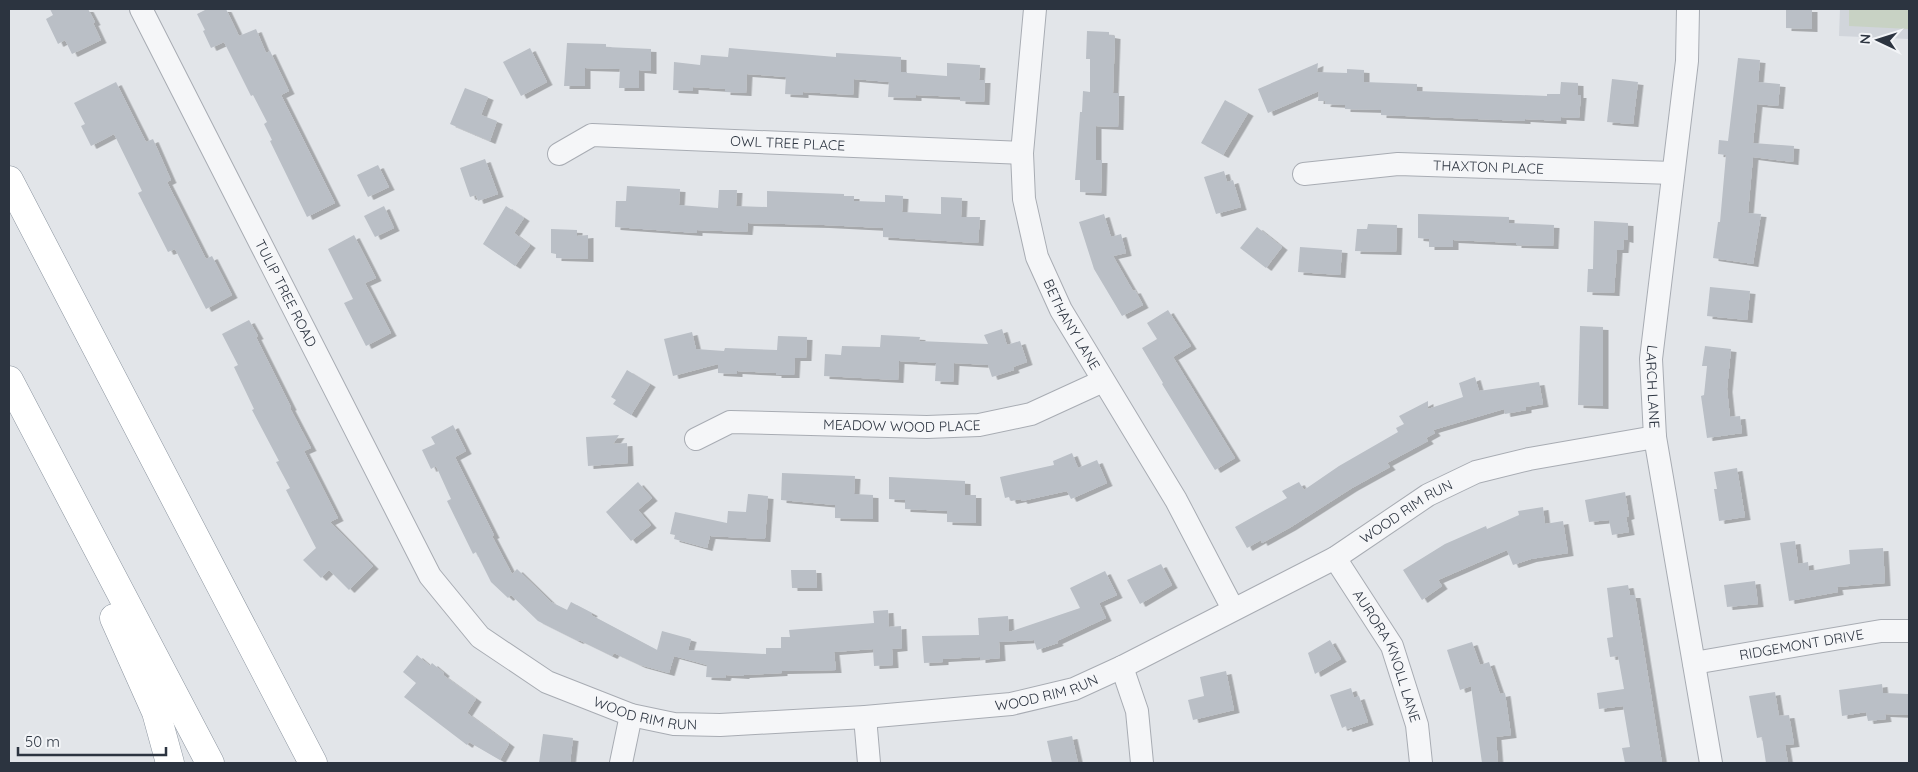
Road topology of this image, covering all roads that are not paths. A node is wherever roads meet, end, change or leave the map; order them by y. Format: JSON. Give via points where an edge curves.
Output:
{"nodes":[{"id":1,"x":141,"y":9,"type":"edge"},
{"id":2,"x":1035,"y":9,"type":"edge"},
{"id":3,"x":1688,"y":9,"type":"edge"},
{"id":4,"x":1022,"y":153,"type":"junction"},
{"id":5,"x":559,"y":154,"type":"dead end"},
{"id":6,"x":1673,"y":173,"type":"junction"},
{"id":7,"x":1304,"y":174,"type":"dead end"},
{"id":8,"x":9,"y":180,"type":"edge"},
{"id":9,"x":9,"y":381,"type":"edge"},
{"id":10,"x":1103,"y":381,"type":"junction"},
{"id":11,"x":1655,"y":437,"type":"junction"},
{"id":12,"x":696,"y":439,"type":"dead end"},
{"id":13,"x":1335,"y":558,"type":"junction"},
{"id":14,"x":430,"y":576,"type":"joint"},
{"id":15,"x":1233,"y":609,"type":"junction"},
{"id":16,"x":1909,"y":631,"type":"edge"},
{"id":17,"x":1694,"y":663,"type":"junction"},
{"id":18,"x":1122,"y":667,"type":"junction"},
{"id":19,"x":631,"y":715,"type":"junction"},
{"id":20,"x":865,"y":717,"type":"junction"},
{"id":21,"x":170,"y":763,"type":"edge"},
{"id":22,"x":210,"y":763,"type":"edge"},
{"id":23,"x":313,"y":763,"type":"edge"},
{"id":24,"x":621,"y":763,"type":"edge"},
{"id":25,"x":869,"y":763,"type":"edge"},
{"id":26,"x":1142,"y":763,"type":"edge"},
{"id":27,"x":1421,"y":763,"type":"edge"},
{"id":28,"x":1712,"y":763,"type":"edge"}],
"edges":[{"from":1,"to":14,"type":"street","name":"TULIP TREE ROAD"},
{"from":2,"to":4,"type":"street","name":"BETHANY LANE"},
{"from":3,"to":6,"type":"street","name":"LARCH LANE","via":[[1687,61]]},
{"from":4,"to":5,"type":"street","name":"OWL TREE PLACE","via":[[592,134]]},
{"from":4,"to":10,"type":"street","name":"BETHANY LANE","via":[[1024,199],[1037,257],[1061,310]]},
{"from":6,"to":7,"type":"street","name":"THAXTON PLACE","via":[[1398,164]]},
{"from":6,"to":11,"type":"street","name":"LARCH LANE","via":[[1651,359]]},
{"from":8,"to":23,"type":"highway"},
{"from":9,"to":21,"type":"highway","via":[[156,712]]},
{"from":9,"to":22,"type":"highway"},
{"from":10,"to":12,"type":"street","name":"MEADOW WOOD PLACE","via":[[1031,414],[980,426],[730,422]]},
{"from":10,"to":15,"type":"street","name":"BETHANY LANE","via":[[1176,500]]},
{"from":11,"to":13,"type":"street","name":"WOOD RIM RUN","via":[[1529,459],[1476,472],[1428,496]]},
{"from":11,"to":17,"type":"street","name":"LARCH LANE"},
{"from":13,"to":15,"type":"street","name":"WOOD RIM RUN"},
{"from":13,"to":27,"type":"street","name":"AURORA KNOLL LANE","via":[[1392,646],[1417,725]]},
{"from":14,"to":19,"type":"street","name":"WOOD RIM RUN","via":[[480,637],[547,682]]},
{"from":15,"to":18,"type":"street","name":"WOOD RIM RUN"},
{"from":16,"to":17,"type":"street","name":"RIDGEMONT DRIVE","via":[[1881,631]]},
{"from":17,"to":28,"type":"street","name":"LARCH LANE"},
{"from":18,"to":20,"type":"street","name":"WOOD RIM RUN","via":[[1074,689],[1011,704]]},
{"from":18,"to":26,"type":"street","via":[[1137,711]]},
{"from":19,"to":20,"type":"street","name":"WOOD RIM RUN","via":[[674,724],[720,725]]},
{"from":19,"to":24,"type":"street"},
{"from":20,"to":25,"type":"street"}]}
